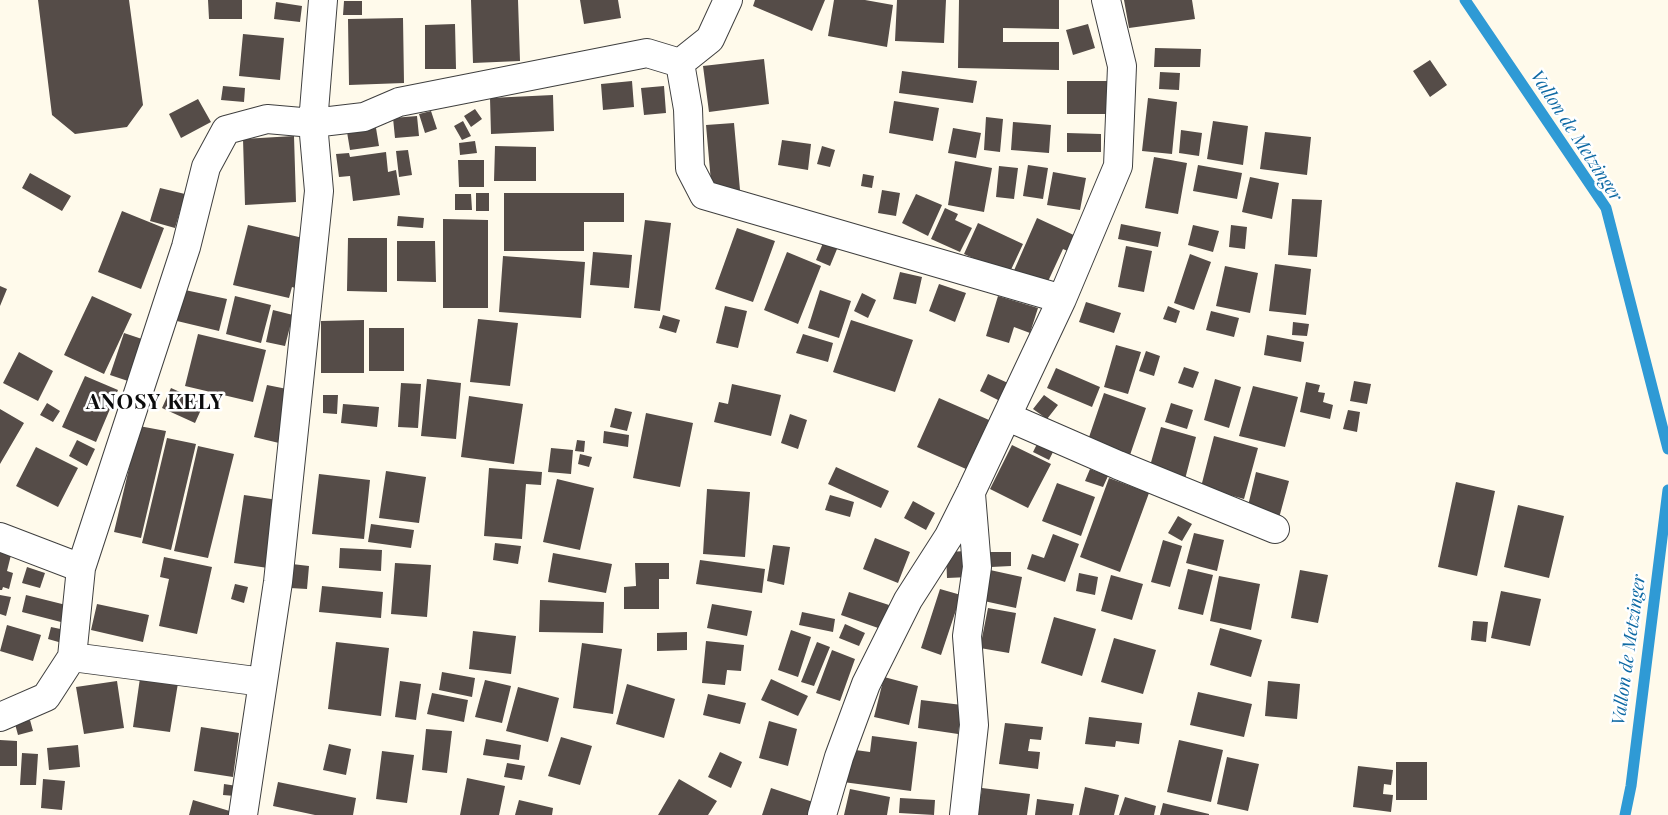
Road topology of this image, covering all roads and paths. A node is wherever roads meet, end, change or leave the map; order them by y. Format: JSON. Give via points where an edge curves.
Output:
{"nodes":[{"id":1,"x":323,"y":0,"type":"edge"},
{"id":2,"x":728,"y":0,"type":"edge"},
{"id":3,"x":1106,"y":0,"type":"edge"},
{"id":4,"x":680,"y":63,"type":"junction"},
{"id":5,"x":313,"y":123,"type":"junction"},
{"id":6,"x":1062,"y":299,"type":"junction"},
{"id":7,"x":1008,"y":416,"type":"junction"},
{"id":8,"x":971,"y":492,"type":"junction"},
{"id":9,"x":1275,"y":529,"type":"dead end"},
{"id":10,"x":0,"y":537,"type":"edge"},
{"id":11,"x":81,"y":568,"type":"junction"},
{"id":12,"x":72,"y":657,"type":"junction"},
{"id":13,"x":263,"y":682,"type":"junction"},
{"id":14,"x":0,"y":717,"type":"edge"},
{"id":15,"x":243,"y":815,"type":"edge"},
{"id":16,"x":822,"y":815,"type":"edge"},
{"id":17,"x":964,"y":815,"type":"edge"}],
"edges":[{"from":1,"to":5,"type":"street"},
{"from":2,"to":4,"type":"street","via":[[710,39]]},
{"from":3,"to":6,"type":"street","via":[[1122,66],[1118,166]]},
{"from":4,"to":5,"type":"street","via":[[647,54],[399,102],[364,117]]},
{"from":4,"to":6,"type":"street","via":[[688,109],[690,168],[704,195]]},
{"from":5,"to":11,"type":"street","via":[[267,120],[226,130],[206,167],[186,247]]},
{"from":5,"to":13,"type":"street","via":[[319,191],[279,573]]},
{"from":6,"to":7,"type":"street"},
{"from":7,"to":8,"type":"street"},
{"from":7,"to":9,"type":"street"},
{"from":8,"to":16,"type":"street","via":[[949,536],[908,600],[866,684],[839,756]]},
{"from":8,"to":17,"type":"street","via":[[977,567],[967,636],[974,725]]},
{"from":10,"to":11,"type":"street"},
{"from":11,"to":12,"type":"street"},
{"from":12,"to":13,"type":"street"},
{"from":12,"to":14,"type":"street","via":[[46,697]]},
{"from":13,"to":15,"type":"street"}]}
